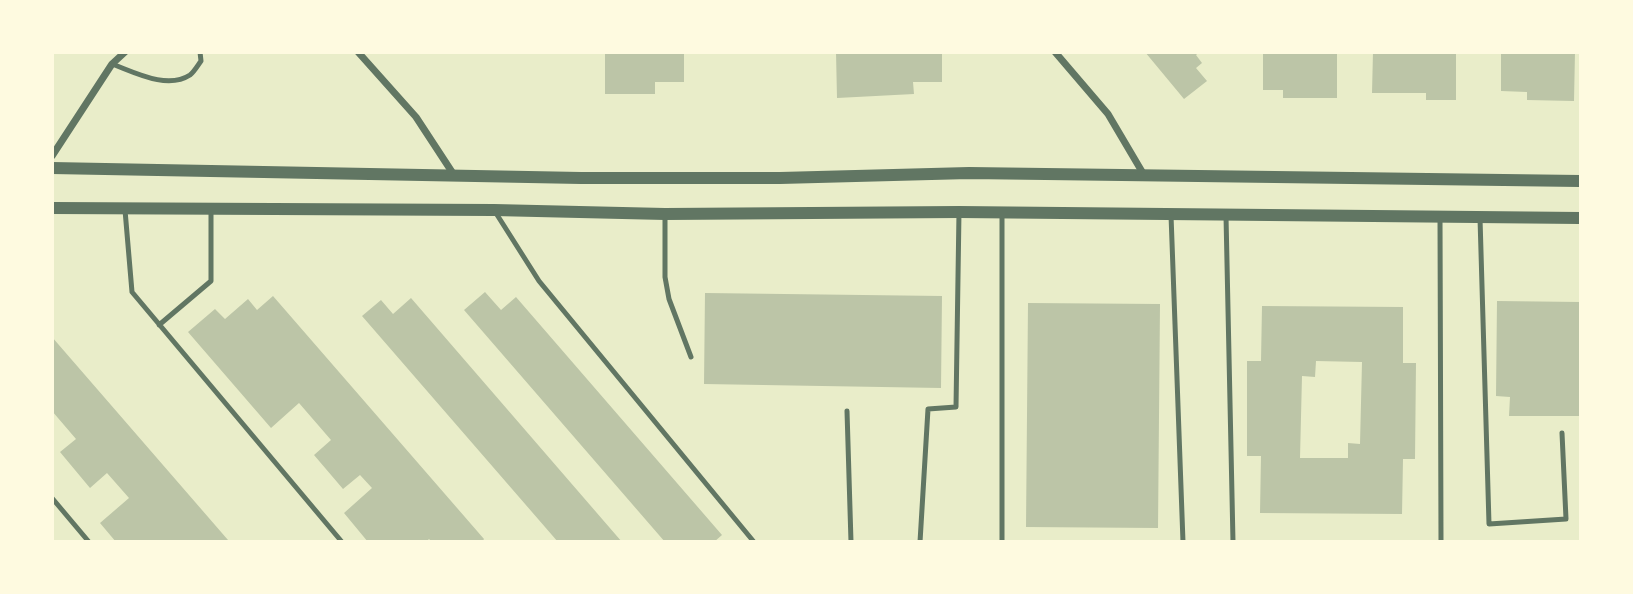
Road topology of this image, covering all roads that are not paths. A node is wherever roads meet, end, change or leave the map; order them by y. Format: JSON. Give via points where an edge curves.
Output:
{"nodes":[{"id":1,"x":125,"y":52,"type":"edge"},
{"id":2,"x":200,"y":52,"type":"edge"},
{"id":3,"x":358,"y":52,"type":"edge"},
{"id":4,"x":1055,"y":52,"type":"edge"},
{"id":5,"x":112,"y":64,"type":"junction"},
{"id":6,"x":52,"y":156,"type":"edge"},
{"id":7,"x":52,"y":168,"type":"edge"},
{"id":8,"x":454,"y":175,"type":"junction"},
{"id":9,"x":1144,"y":176,"type":"junction"},
{"id":10,"x":1580,"y":181,"type":"edge"},
{"id":11,"x":125,"y":207,"type":"junction"},
{"id":12,"x":52,"y":208,"type":"edge"},
{"id":13,"x":211,"y":209,"type":"junction"},
{"id":14,"x":494,"y":210,"type":"junction"},
{"id":15,"x":959,"y":212,"type":"junction"},
{"id":16,"x":1002,"y":213,"type":"junction"},
{"id":17,"x":665,"y":214,"type":"junction"},
{"id":18,"x":1171,"y":215,"type":"junction"},
{"id":19,"x":1226,"y":216,"type":"junction"},
{"id":20,"x":1440,"y":217,"type":"junction"},
{"id":21,"x":1480,"y":218,"type":"junction"},
{"id":22,"x":1580,"y":218,"type":"edge"},
{"id":23,"x":159,"y":325,"type":"junction"},
{"id":24,"x":691,"y":357,"type":"dead end"},
{"id":25,"x":847,"y":411,"type":"dead end"},
{"id":26,"x":1562,"y":433,"type":"dead end"},
{"id":27,"x":52,"y":498,"type":"edge"},
{"id":28,"x":89,"y":541,"type":"edge"},
{"id":29,"x":342,"y":541,"type":"edge"},
{"id":30,"x":754,"y":541,"type":"edge"},
{"id":31,"x":851,"y":541,"type":"edge"},
{"id":32,"x":920,"y":541,"type":"edge"},
{"id":33,"x":1002,"y":541,"type":"edge"},
{"id":34,"x":1183,"y":541,"type":"edge"},
{"id":35,"x":1233,"y":541,"type":"edge"},
{"id":36,"x":1441,"y":541,"type":"edge"}],
"edges":[{"from":1,"to":5,"type":"street"},
{"from":2,"to":5,"type":"lane","via":[[201,61],[191,75],[174,80],[153,79]]},
{"from":3,"to":8,"type":"street","via":[[416,117]]},
{"from":4,"to":9,"type":"street","via":[[1108,114]]},
{"from":5,"to":6,"type":"street"},
{"from":7,"to":8,"type":"street"},
{"from":8,"to":9,"type":"street"},
{"from":9,"to":10,"type":"street"},
{"from":11,"to":12,"type":"street"},
{"from":11,"to":13,"type":"street"},
{"from":11,"to":23,"type":"lane","via":[[131,292]]},
{"from":13,"to":14,"type":"street"},
{"from":13,"to":23,"type":"lane","via":[[211,281]]},
{"from":14,"to":17,"type":"street"},
{"from":14,"to":30,"type":"lane","via":[[539,281]]},
{"from":15,"to":16,"type":"street"},
{"from":15,"to":17,"type":"street"},
{"from":15,"to":32,"type":"lane","via":[[956,407],[928,409]]},
{"from":16,"to":18,"type":"street"},
{"from":16,"to":33,"type":"lane"},
{"from":17,"to":24,"type":"lane","via":[[668,299]]},
{"from":18,"to":19,"type":"street"},
{"from":18,"to":34,"type":"lane"},
{"from":19,"to":20,"type":"street"},
{"from":19,"to":35,"type":"lane"},
{"from":20,"to":21,"type":"street"},
{"from":20,"to":36,"type":"lane"},
{"from":21,"to":22,"type":"street"},
{"from":21,"to":26,"type":"lane","via":[[1489,524],[1566,519]]},
{"from":23,"to":29,"type":"lane"},
{"from":25,"to":31,"type":"lane"},
{"from":27,"to":28,"type":"lane"}]}
